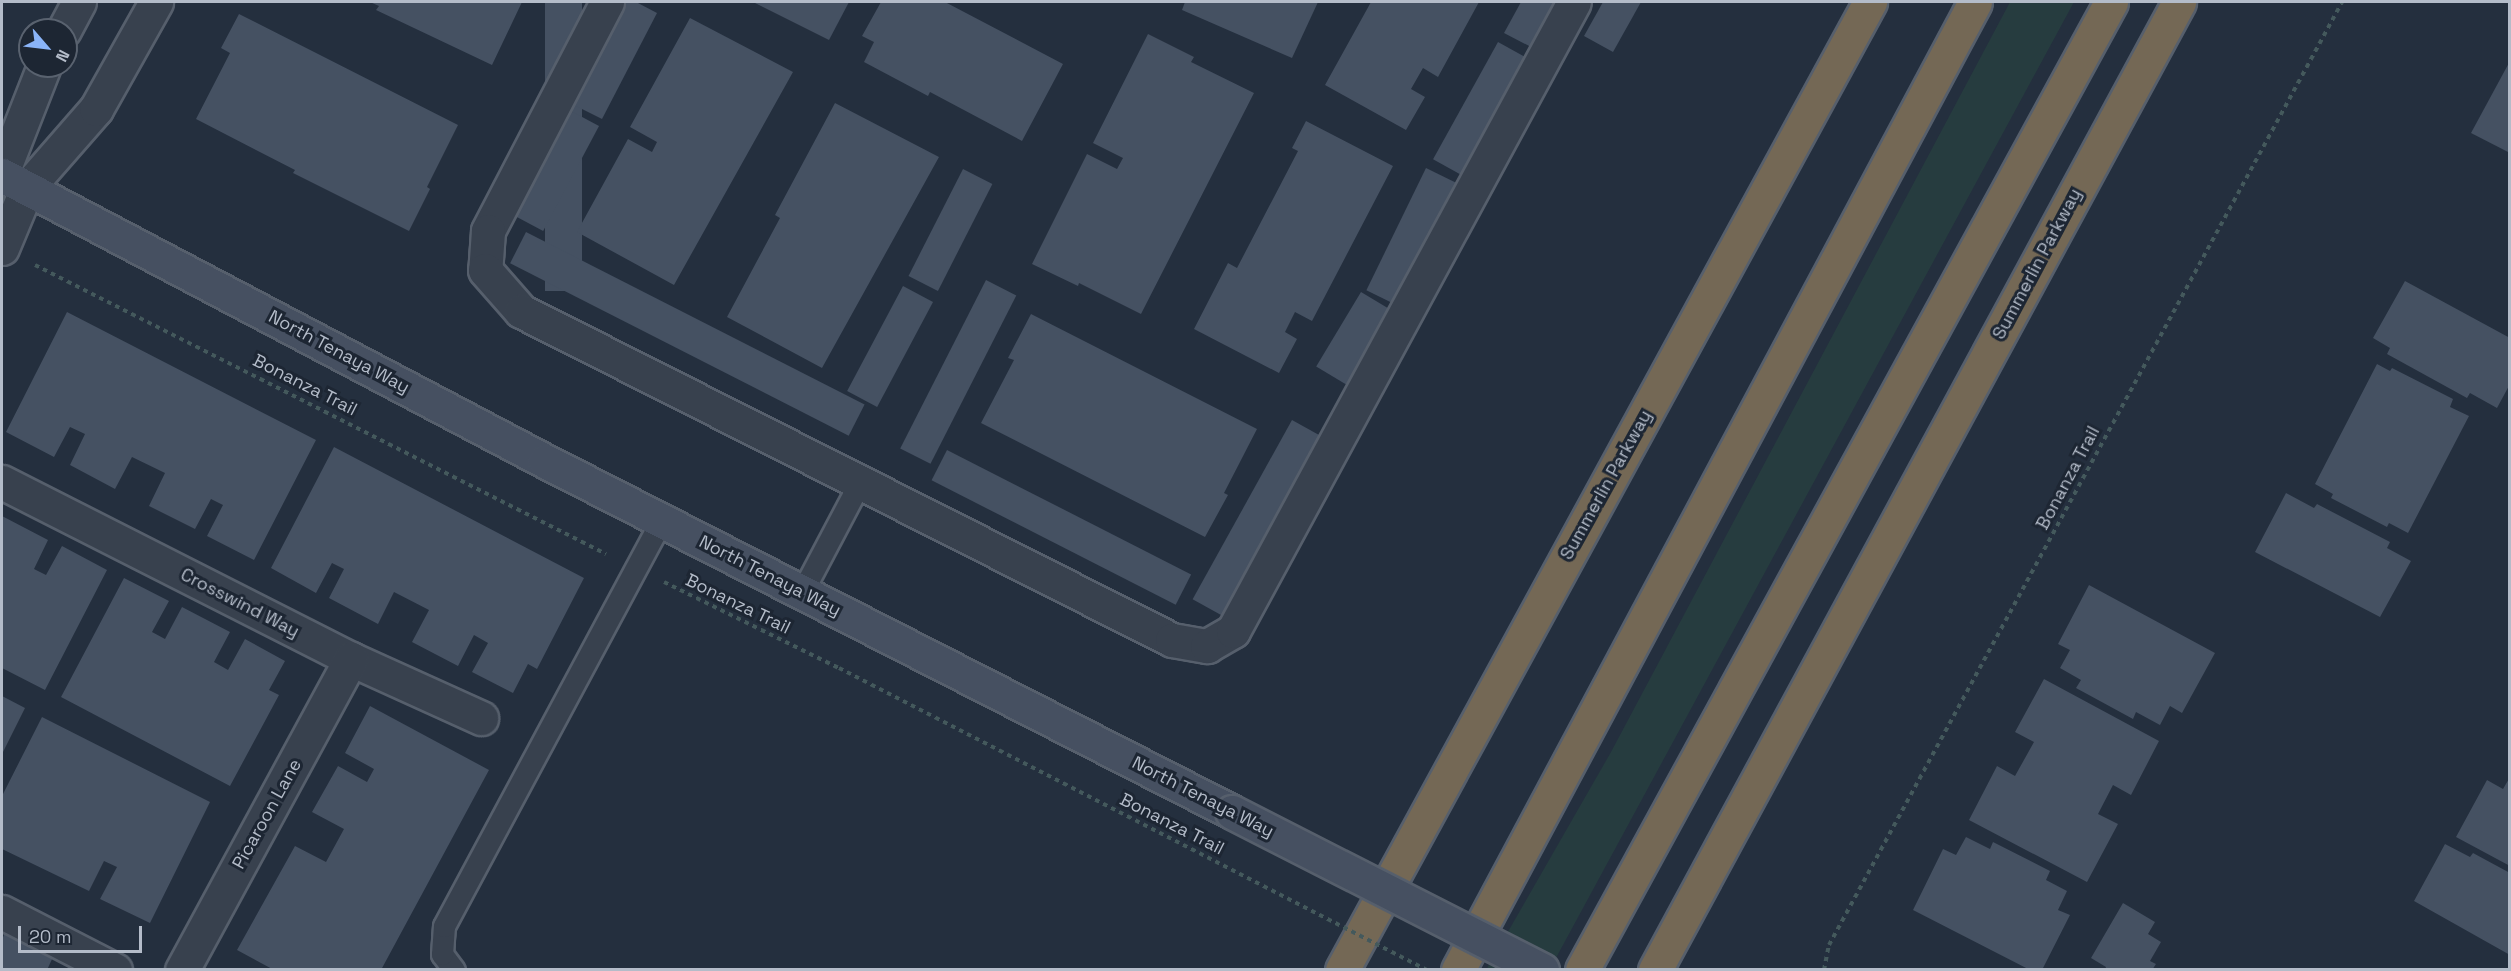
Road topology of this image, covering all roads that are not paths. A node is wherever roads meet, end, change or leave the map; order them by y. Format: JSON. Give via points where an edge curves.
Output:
{"nodes":[{"id":1,"x":79,"y":2,"type":"edge"},
{"id":2,"x":156,"y":2,"type":"edge"},
{"id":3,"x":607,"y":2,"type":"edge"},
{"id":4,"x":1574,"y":2,"type":"edge"},
{"id":5,"x":1870,"y":2,"type":"edge"},
{"id":6,"x":1975,"y":2,"type":"edge"},
{"id":7,"x":2111,"y":2,"type":"edge"},
{"id":8,"x":2179,"y":2,"type":"edge"},
{"id":9,"x":70,"y":18,"type":"edge"},
{"id":10,"x":40,"y":78,"type":"edge"},
{"id":11,"x":10,"y":179,"type":"edge"},
{"id":12,"x":2,"y":248,"type":"edge"},
{"id":13,"x":2,"y":482,"type":"edge"},
{"id":14,"x":860,"y":482,"type":"junction"},
{"id":15,"x":662,"y":520,"type":"junction"},
{"id":16,"x":802,"y":592,"type":"junction"},
{"id":17,"x":351,"y":659,"type":"junction"},
{"id":18,"x":481,"y":718,"type":"dead end"},
{"id":19,"x":2,"y":912,"type":"edge"},
{"id":20,"x":114,"y":969,"type":"edge"},
{"id":21,"x":182,"y":969,"type":"edge"},
{"id":22,"x":454,"y":969,"type":"edge"},
{"id":23,"x":1342,"y":969,"type":"edge"},
{"id":24,"x":1458,"y":969,"type":"edge"},
{"id":25,"x":1542,"y":969,"type":"edge"},
{"id":26,"x":1582,"y":969,"type":"edge"},
{"id":27,"x":1655,"y":969,"type":"edge"}],
"edges":[{"from":1,"to":9,"type":"street"},
{"from":2,"to":11,"type":"street","via":[[96,109]]},
{"from":3,"to":14,"type":"street","via":[[488,231],[485,270],[520,311]]},
{"from":4,"to":14,"type":"street","via":[[1233,631],[1207,646],[1172,640]]},
{"from":5,"to":23,"type":"highway","name":"Summerlin Parkway"},
{"from":6,"to":24,"type":"highway"},
{"from":7,"to":26,"type":"highway"},
{"from":8,"to":27,"type":"highway","name":"Summerlin Parkway"},
{"from":10,"to":11,"type":"street"},
{"from":11,"to":12,"type":"street"},
{"from":11,"to":15,"type":"main road","name":"North Tenaya Way"},
{"from":13,"to":17,"type":"street","name":"Crosswind Way"},
{"from":14,"to":16,"type":"lane"},
{"from":15,"to":16,"type":"main road","name":"North Tenaya Way"},
{"from":15,"to":22,"type":"lane","via":[[444,926],[442,954]]},
{"from":16,"to":25,"type":"main road","name":"North Tenaya Way","bridge":true},
{"from":17,"to":18,"type":"street","name":"Crosswind Way"},
{"from":17,"to":21,"type":"street","name":"Picaroon Lane"},
{"from":19,"to":20,"type":"street"}]}
